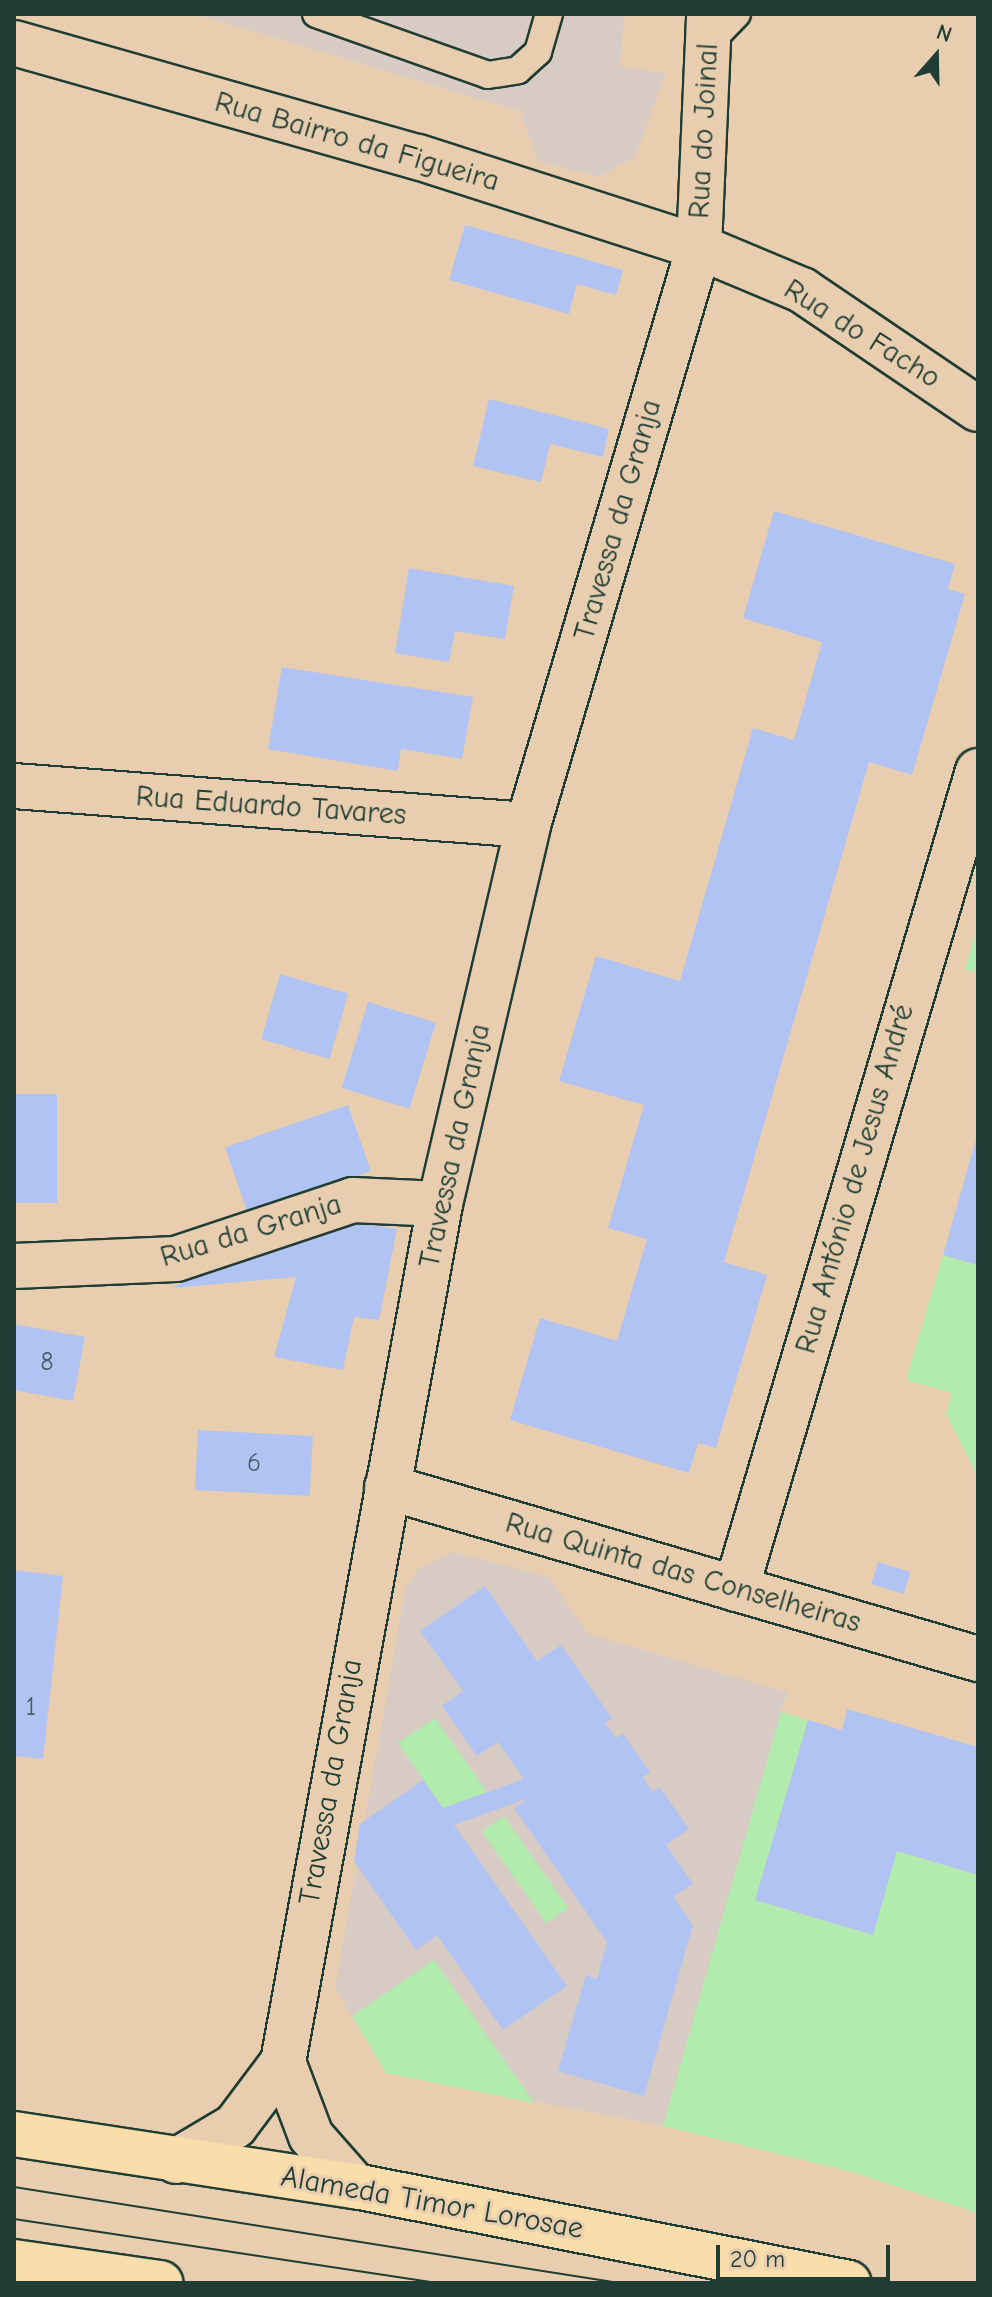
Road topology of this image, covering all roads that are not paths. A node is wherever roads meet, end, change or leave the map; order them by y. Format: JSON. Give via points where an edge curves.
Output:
{"nodes":[{"id":1,"x":316,"y":14,"type":"edge"},
{"id":2,"x":549,"y":14,"type":"edge"},
{"id":3,"x":718,"y":24,"type":"edge"},
{"id":4,"x":14,"y":43,"type":"edge"},
{"id":5,"x":699,"y":247,"type":"junction"},
{"id":6,"x":978,"y":409,"type":"edge"},
{"id":7,"x":978,"y":771,"type":"edge"},
{"id":8,"x":14,"y":786,"type":"edge"},
{"id":9,"x":528,"y":825,"type":"junction"},
{"id":10,"x":440,"y":1204,"type":"junction"},
{"id":11,"x":14,"y":1266,"type":"edge"},
{"id":12,"x":387,"y":1487,"type":"junction"},
{"id":13,"x":736,"y":1589,"type":"junction"},
{"id":14,"x":978,"y":1659,"type":"edge"},
{"id":15,"x":283,"y":2062,"type":"junction"},
{"id":16,"x":14,"y":2134,"type":"edge"},
{"id":17,"x":176,"y":2161,"type":"junction"},
{"id":18,"x":355,"y":2186,"type":"junction"},
{"id":19,"x":14,"y":2262,"type":"edge"},
{"id":20,"x":160,"y":2283,"type":"edge"},
{"id":21,"x":849,"y":2283,"type":"edge"}],
"edges":[{"from":1,"to":2,"type":"lane","via":[[488,75],[518,70],[538,52]]},
{"from":3,"to":5,"type":"street","name":"Rua do Joinal"},
{"from":4,"to":5,"type":"street","name":"Rua Bairro da Figueira","via":[[418,157]]},
{"from":5,"to":6,"type":"street","name":"Rua do Facho","via":[[802,290]]},
{"from":5,"to":9,"type":"street","name":"Travessa da Granja"},
{"from":7,"to":13,"type":"street","name":"Rua António de Jesus André"},
{"from":8,"to":9,"type":"street","name":"Rua Eduardo Tavares"},
{"from":9,"to":10,"type":"street","name":"Travessa da Granja"},
{"from":10,"to":11,"type":"street","name":"Rua da Granja","via":[[353,1200],[176,1259]]},
{"from":10,"to":12,"type":"street","name":"Travessa da Granja"},
{"from":12,"to":13,"type":"street","name":"Rua Quinta das Conselheiras"},
{"from":12,"to":15,"type":"street","name":"Travessa da Granja"},
{"from":13,"to":14,"type":"street","name":"Rua Quinta das Conselheiras"},
{"from":15,"to":17,"type":"street","name":"Travessa da Granja","via":[[235,2126]]},
{"from":15,"to":18,"type":"street","via":[[311,2136]]},
{"from":16,"to":17,"type":"main road","name":"Alameda Timor Lorosae"},
{"from":17,"to":18,"type":"main road","name":"Alameda Timor Lorosae"},
{"from":18,"to":21,"type":"main road","name":"Alameda Timor Lorosae"},
{"from":19,"to":20,"type":"main road"}]}
